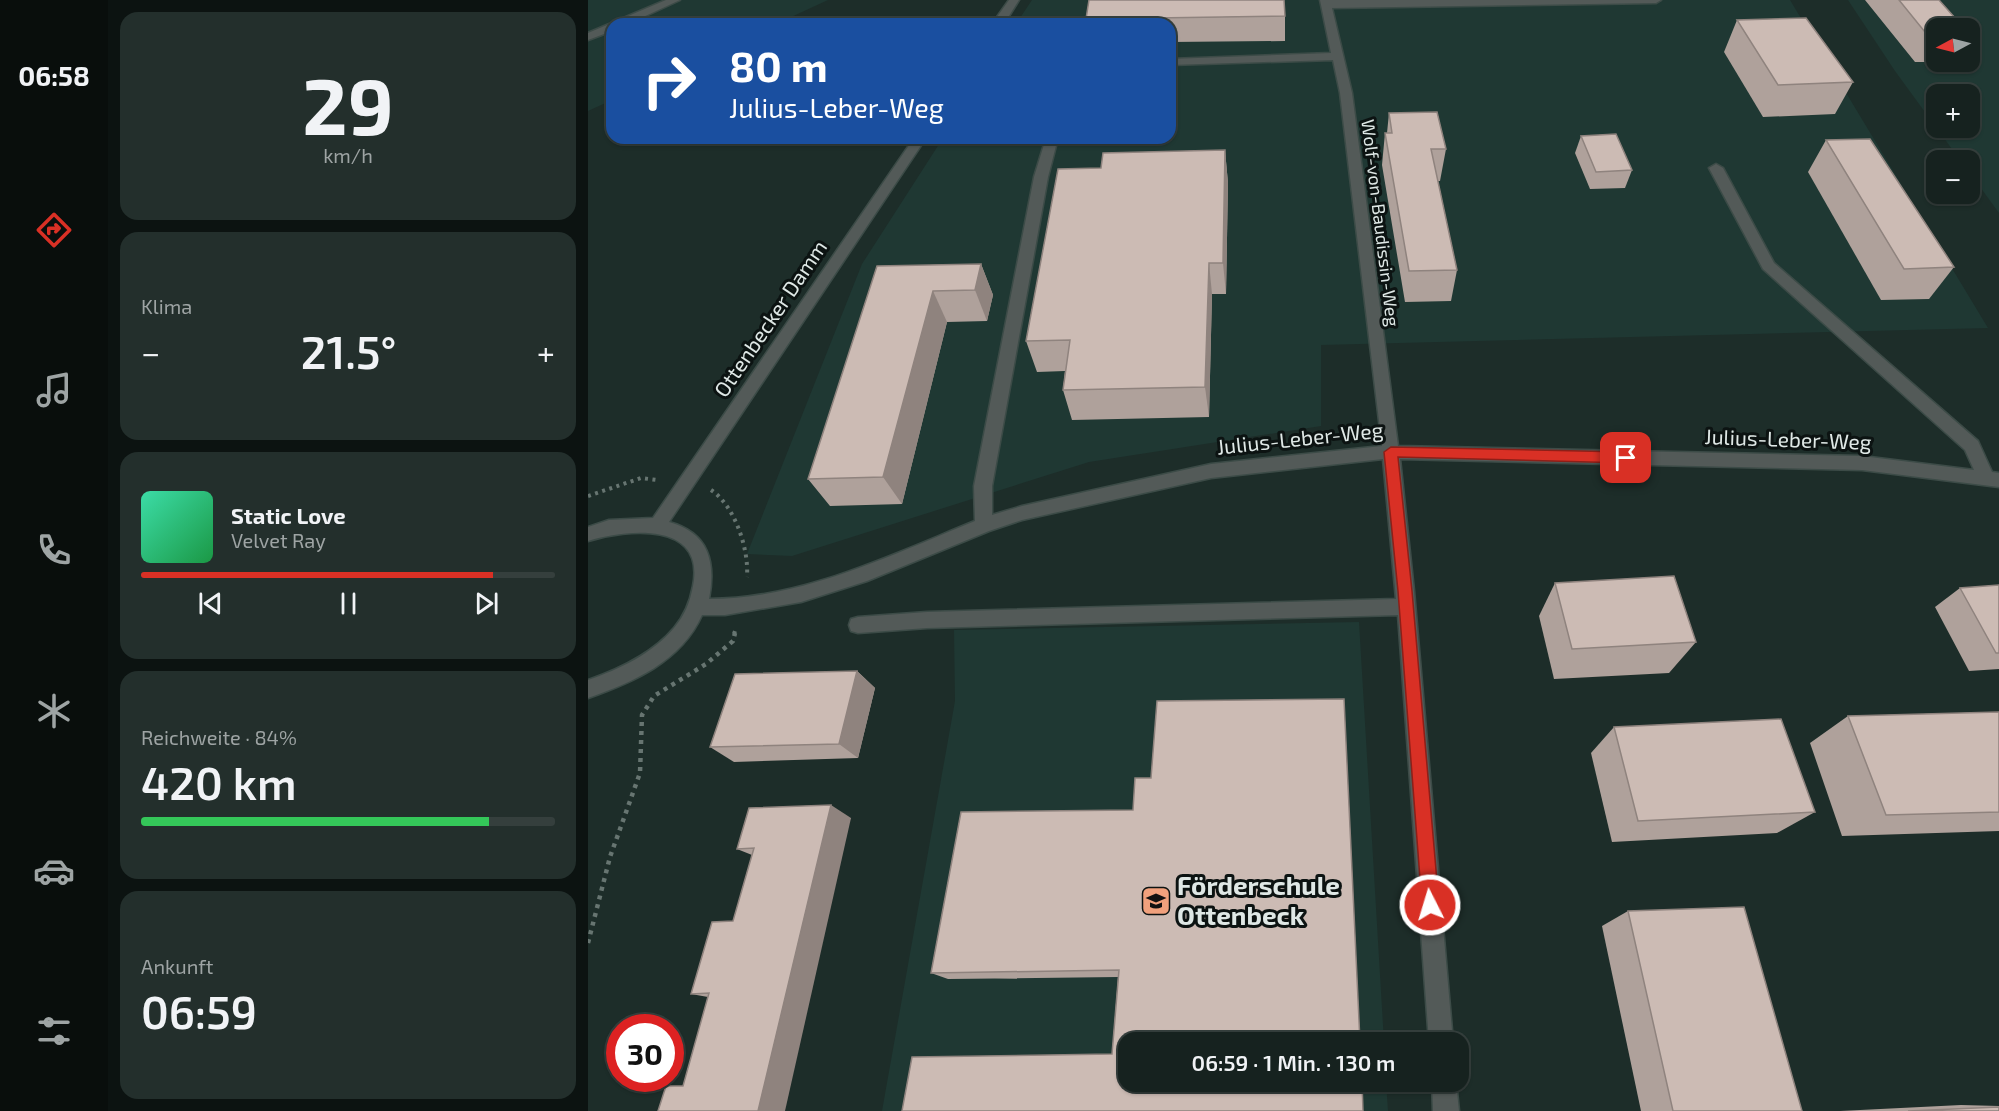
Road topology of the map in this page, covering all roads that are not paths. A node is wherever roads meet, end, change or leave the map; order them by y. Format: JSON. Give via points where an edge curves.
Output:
{"nodes":[{"id":1,"x":675,"y":0,"type":"edge"},
{"id":2,"x":1014,"y":0,"type":"edge"},
{"id":3,"x":1632,"y":0,"type":"edge"},
{"id":4,"x":1656,"y":0,"type":"edge"},
{"id":5,"x":1578,"y":2,"type":"edge"},
{"id":6,"x":1325,"y":3,"type":"edge"},
{"id":7,"x":632,"y":18,"type":"edge"},
{"id":8,"x":1002,"y":18,"type":"edge"},
{"id":9,"x":606,"y":30,"type":"edge"},
{"id":10,"x":588,"y":37,"type":"edge"},
{"id":11,"x":1338,"y":56,"type":"junction"},
{"id":12,"x":1176,"y":62,"type":"edge"},
{"id":13,"x":916,"y":144,"type":"edge"},
{"id":14,"x":1050,"y":144,"type":"edge"},
{"id":15,"x":1716,"y":168,"type":"dead end"},
{"id":16,"x":1391,"y":452,"type":"junction"},
{"id":17,"x":1993,"y":480,"type":"edge"},
{"id":18,"x":658,"y":524,"type":"junction"},
{"id":19,"x":984,"y":525,"type":"junction"},
{"id":20,"x":588,"y":534,"type":"edge"},
{"id":21,"x":1406,"y":599,"type":"junction"},
{"id":22,"x":697,"y":607,"type":"junction"},
{"id":23,"x":858,"y":625,"type":"dead end"},
{"id":24,"x":588,"y":689,"type":"edge"},
{"id":25,"x":1440,"y":1032,"type":"edge"},
{"id":26,"x":1445,"y":1092,"type":"edge"},
{"id":27,"x":1446,"y":1111,"type":"edge"}],
"edges":[{"from":1,"to":7,"type":"street"},
{"from":2,"to":8,"type":"street"},
{"from":3,"to":4,"type":"street"},
{"from":3,"to":5,"type":"street"},
{"from":5,"to":6,"type":"street"},
{"from":6,"to":11,"type":"street","name":"Wolf-von-Baudissin-Weg"},
{"from":9,"to":10,"type":"street"},
{"from":11,"to":12,"type":"street"},
{"from":11,"to":16,"type":"street","name":"Wolf-von-Baudissin-Weg","via":[[1346,93]]},
{"from":13,"to":18,"type":"street","name":"Ottenbecker Damm"},
{"from":14,"to":19,"type":"street","via":[[983,486]]},
{"from":15,"to":17,"type":"street","via":[[1768,266],[1972,446]]},
{"from":16,"to":17,"type":"street","name":"Julius-Leber-Weg","via":[[1862,464]]},
{"from":16,"to":19,"type":"street","name":"Julius-Leber-Weg","via":[[1211,471]]},
{"from":16,"to":21,"type":"street","name":"Wolf-von-Baudissin-Weg"},
{"from":18,"to":20,"type":"street","via":[[630,523]]},
{"from":18,"to":22,"type":"street","via":[[683,533],[699,551],[705,574]]},
{"from":19,"to":22,"type":"street","name":"Julius-Leber-Weg","via":[[861,575],[801,594],[725,607]]},
{"from":21,"to":23,"type":"street"},
{"from":21,"to":25,"type":"street","name":"Wolf-von-Baudissin-Weg"},
{"from":22,"to":24,"type":"street","via":[[682,631],[655,658],[620,679]]},
{"from":26,"to":27,"type":"street"}]}
